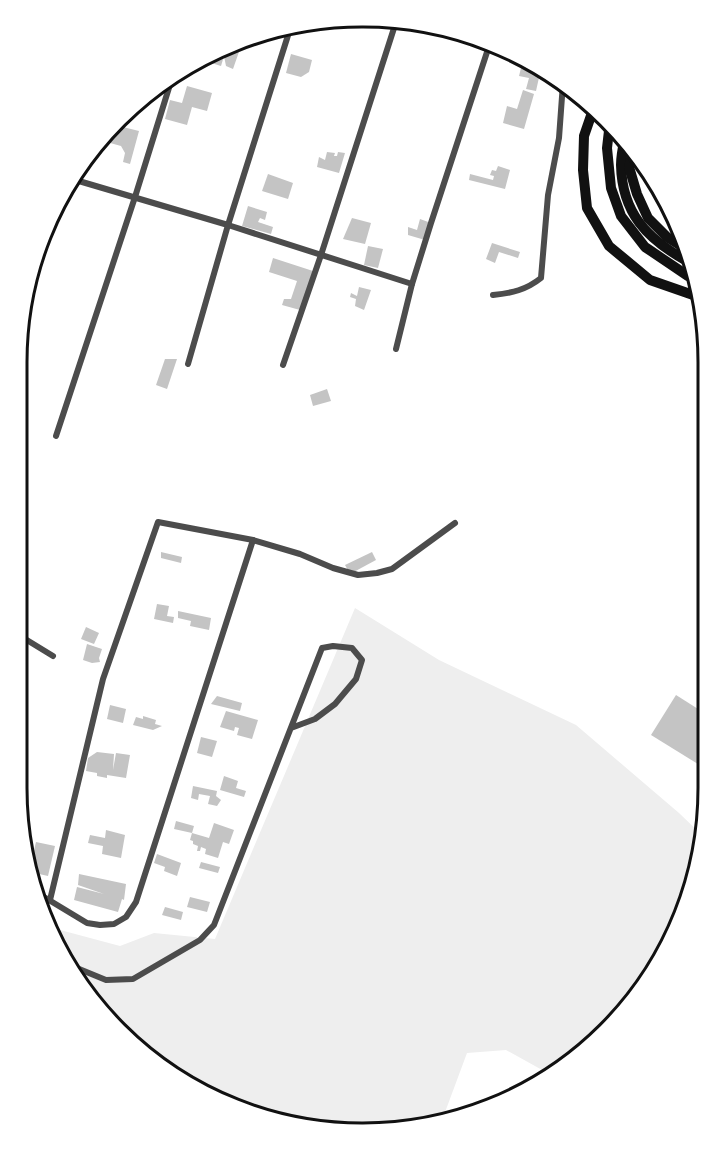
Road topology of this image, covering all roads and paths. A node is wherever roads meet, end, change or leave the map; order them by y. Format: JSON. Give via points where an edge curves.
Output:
{"nodes":[{"id":1,"x":394,"y":29,"type":"edge"},
{"id":2,"x":288,"y":35,"type":"edge"},
{"id":3,"x":487,"y":52,"type":"edge"},
{"id":4,"x":169,"y":89,"type":"edge"},
{"id":5,"x":562,"y":93,"type":"edge"},
{"id":6,"x":591,"y":116,"type":"edge"},
{"id":7,"x":609,"y":135,"type":"edge"},
{"id":8,"x":623,"y":151,"type":"edge"},
{"id":9,"x":631,"y":160,"type":"edge"},
{"id":10,"x":81,"y":181,"type":"edge"},
{"id":11,"x":135,"y":197,"type":"junction"},
{"id":12,"x":228,"y":225,"type":"junction"},
{"id":13,"x":675,"y":242,"type":"edge"},
{"id":14,"x":321,"y":255,"type":"junction"},
{"id":15,"x":681,"y":258,"type":"edge"},
{"id":16,"x":686,"y":274,"type":"edge"},
{"id":17,"x":412,"y":284,"type":"junction"},
{"id":18,"x":691,"y":294,"type":"edge"},
{"id":19,"x":493,"y":295,"type":"dead end"},
{"id":20,"x":396,"y":349,"type":"dead end"},
{"id":21,"x":188,"y":364,"type":"dead end"},
{"id":22,"x":283,"y":365,"type":"dead end"},
{"id":23,"x":56,"y":436,"type":"dead end"},
{"id":24,"x":455,"y":524,"type":"dead end"},
{"id":25,"x":253,"y":540,"type":"junction"},
{"id":26,"x":27,"y":640,"type":"edge"},
{"id":27,"x":53,"y":656,"type":"dead end"},
{"id":28,"x":291,"y":729,"type":"junction"},
{"id":29,"x":46,"y":898,"type":"edge"},
{"id":30,"x":50,"y":900,"type":"junction"},
{"id":31,"x":82,"y":970,"type":"edge"}],
"edges":[{"from":1,"to":14,"type":"street"},
{"from":2,"to":12,"type":"street"},
{"from":3,"to":17,"type":"street"},
{"from":4,"to":11,"type":"street"},
{"from":5,"to":19,"type":"street","via":[[541,278],[515,293]]},
{"from":6,"to":18,"type":"main road","via":[[584,136],[587,208],[609,246],[650,280]]},
{"from":7,"to":16,"type":"main road","via":[[610,188],[621,216],[645,247]]},
{"from":8,"to":15,"type":"main road","via":[[623,191],[634,215],[648,234]]},
{"from":9,"to":13,"type":"main road","via":[[637,194],[648,218]]},
{"from":10,"to":11,"type":"street"},
{"from":11,"to":12,"type":"street"},
{"from":11,"to":23,"type":"street"},
{"from":12,"to":14,"type":"street"},
{"from":12,"to":21,"type":"street"},
{"from":14,"to":17,"type":"street"},
{"from":14,"to":22,"type":"street"},
{"from":17,"to":20,"type":"street"},
{"from":24,"to":25,"type":"street","via":[[392,569],[377,573],[358,574],[333,568]]},
{"from":25,"to":30,"type":"street","via":[[136,902],[126,917],[114,924],[100,925],[87,923]]},
{"from":25,"to":30,"type":"street","via":[[158,522],[103,679]]},
{"from":26,"to":27,"type":"street"},
{"from":28,"to":28,"type":"street","via":[[315,719],[335,704],[356,679],[362,660],[352,648],[322,648]]},
{"from":28,"to":31,"type":"street","via":[[214,925],[200,940],[133,979],[106,981]]},
{"from":29,"to":30,"type":"street"}]}
